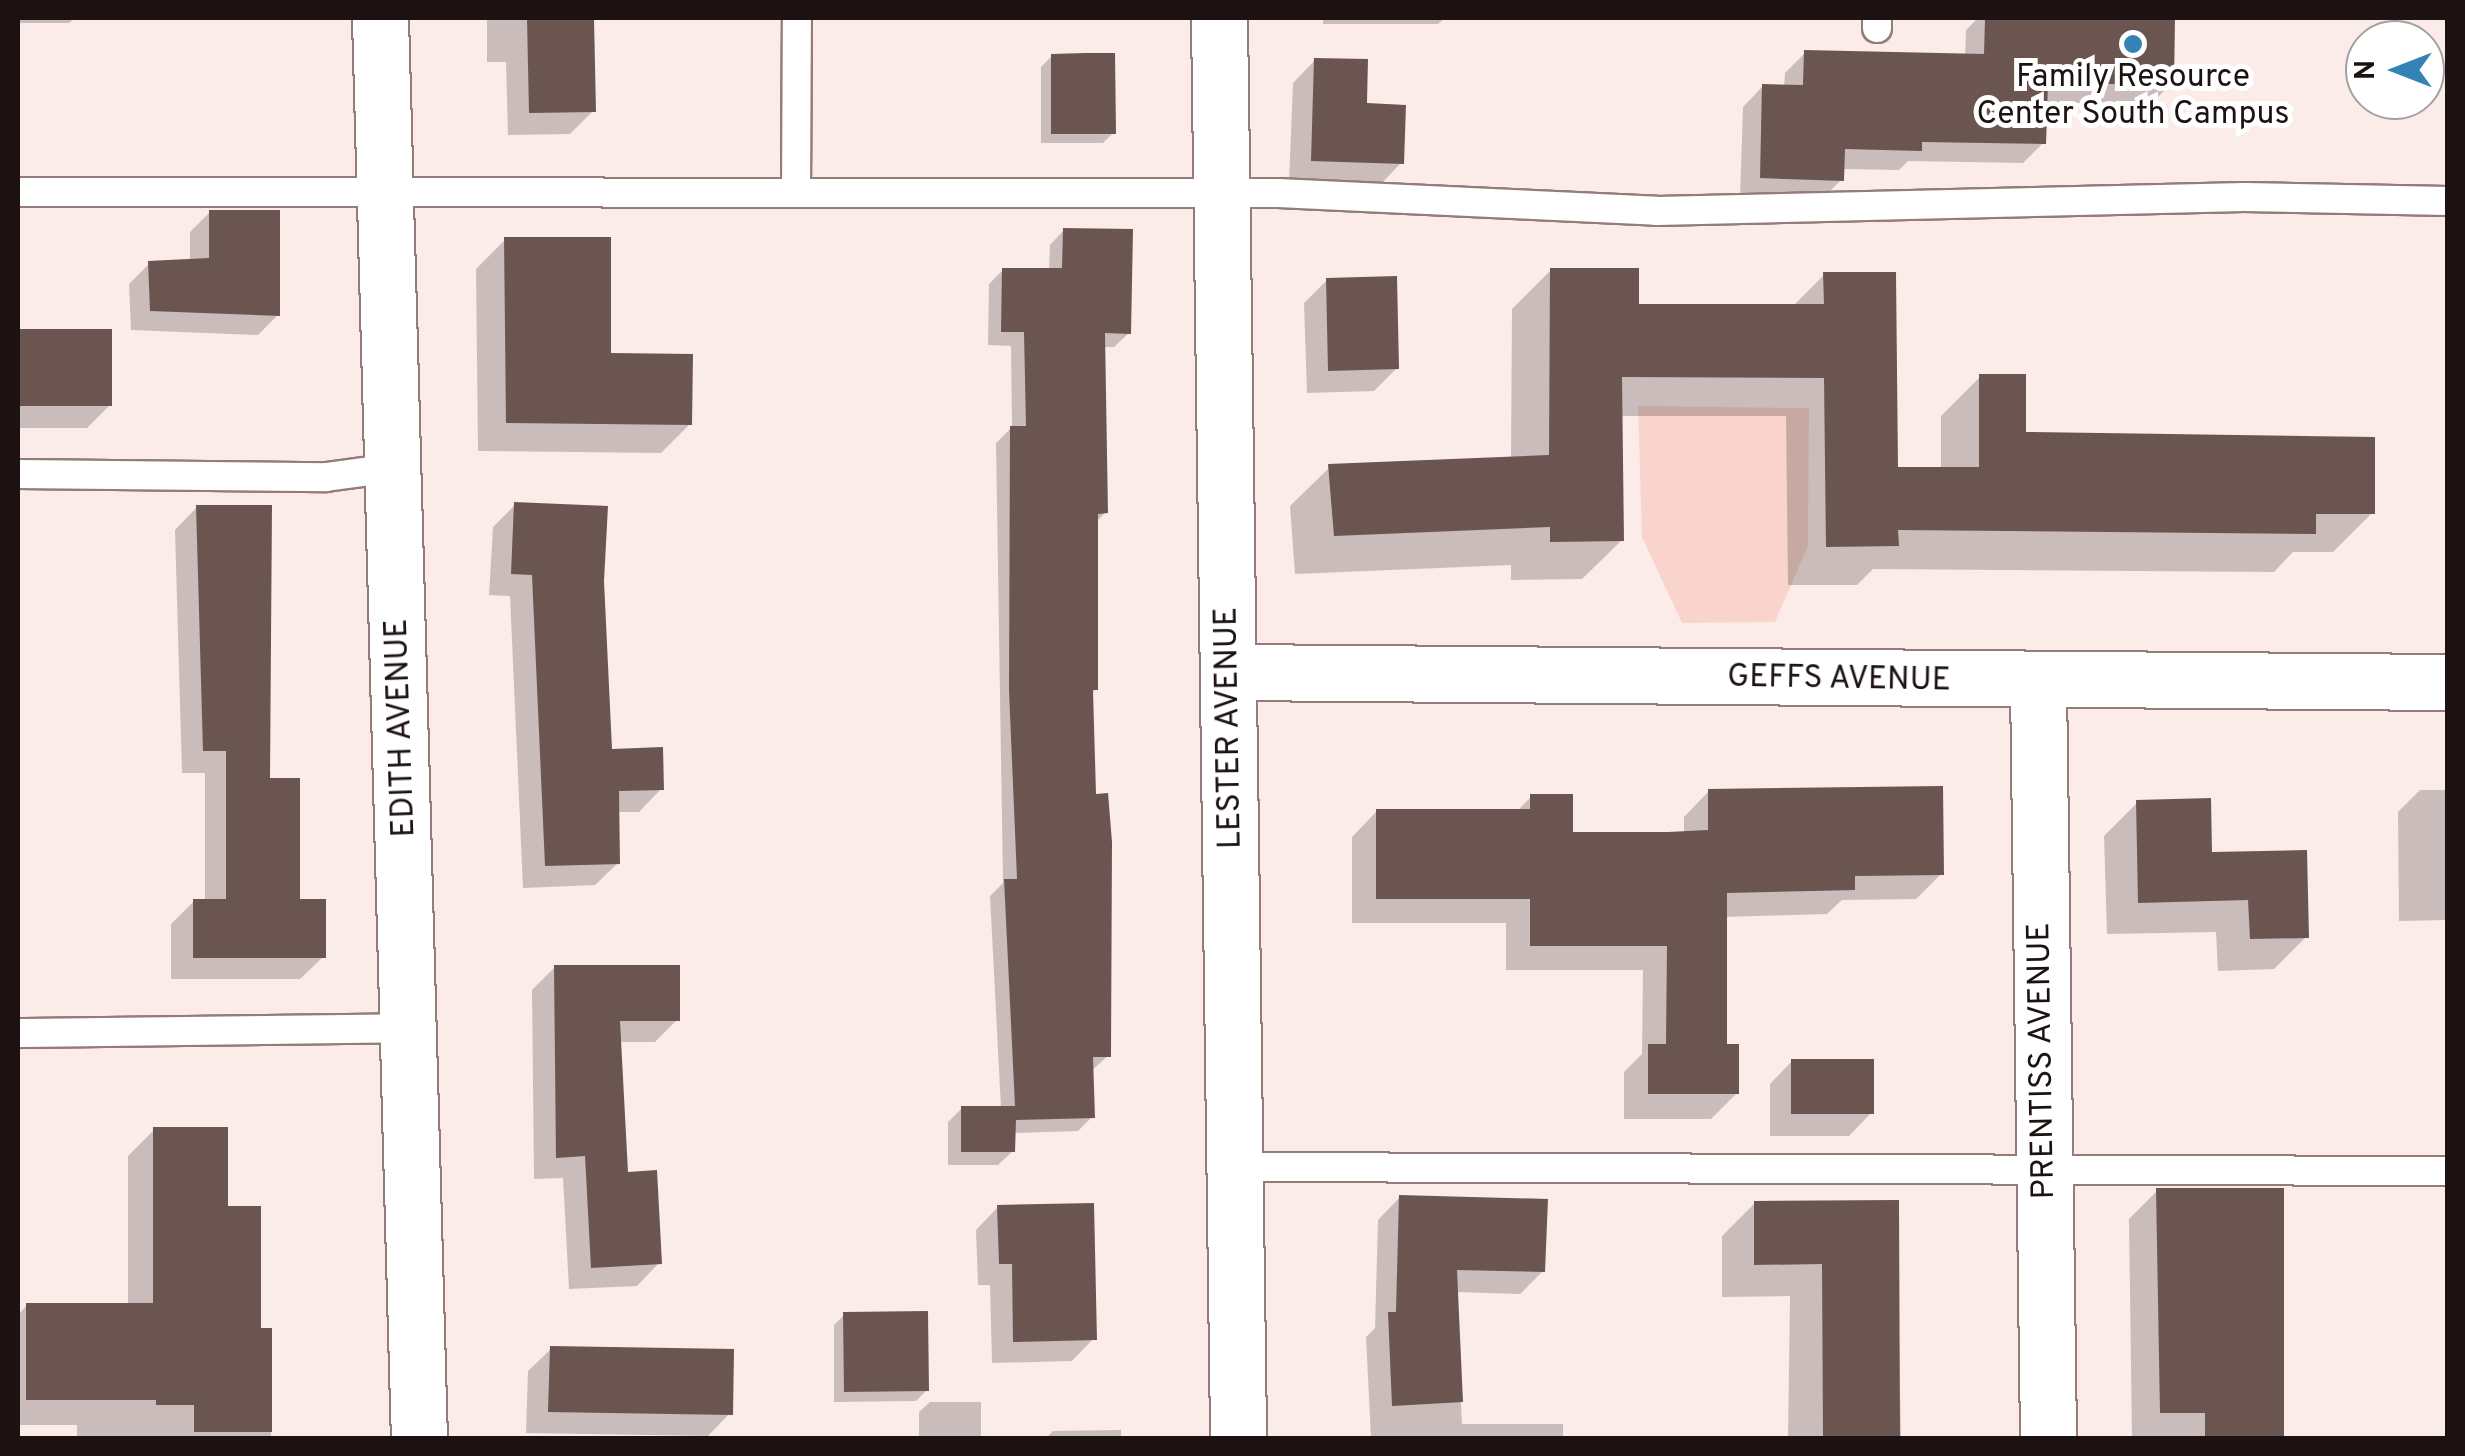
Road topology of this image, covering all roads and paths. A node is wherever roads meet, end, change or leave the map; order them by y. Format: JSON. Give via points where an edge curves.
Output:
{"nodes":[{"id":1,"x":380,"y":18,"type":"edge"},
{"id":2,"x":797,"y":18,"type":"edge"},
{"id":3,"x":1218,"y":18,"type":"edge"},
{"id":4,"x":18,"y":192,"type":"edge"},
{"id":5,"x":796,"y":193,"type":"junction"},
{"id":6,"x":1220,"y":193,"type":"junction"},
{"id":7,"x":384,"y":195,"type":"junction"},
{"id":8,"x":2448,"y":201,"type":"edge"},
{"id":9,"x":393,"y":468,"type":"junction"},
{"id":10,"x":18,"y":474,"type":"edge"},
{"id":11,"x":1230,"y":672,"type":"junction"},
{"id":12,"x":2448,"y":682,"type":"edge"},
{"id":13,"x":2038,"y":683,"type":"junction"},
{"id":14,"x":412,"y":1028,"type":"junction"},
{"id":15,"x":18,"y":1033,"type":"edge"},
{"id":16,"x":1236,"y":1167,"type":"junction"},
{"id":17,"x":2045,"y":1170,"type":"junction"},
{"id":18,"x":2448,"y":1171,"type":"edge"},
{"id":19,"x":420,"y":1438,"type":"edge"},
{"id":20,"x":1238,"y":1438,"type":"edge"},
{"id":21,"x":2048,"y":1438,"type":"edge"}],
"edges":[{"from":1,"to":7,"type":"street","name":"EDITH AVENUE"},
{"from":2,"to":5,"type":"lane"},
{"from":3,"to":6,"type":"street","name":"LESTER AVENUE"},
{"from":4,"to":7,"type":"lane"},
{"from":5,"to":6,"type":"lane"},
{"from":5,"to":7,"type":"lane"},
{"from":6,"to":8,"type":"lane","via":[[1657,210],[2244,197]]},
{"from":6,"to":11,"type":"street","name":"LESTER AVENUE"},
{"from":7,"to":9,"type":"street","name":"EDITH AVENUE"},
{"from":9,"to":10,"type":"lane","via":[[326,476]]},
{"from":9,"to":14,"type":"street","name":"EDITH AVENUE"},
{"from":11,"to":13,"type":"street","name":"GEFFS AVENUE"},
{"from":11,"to":16,"type":"street","name":"LESTER AVENUE"},
{"from":12,"to":13,"type":"street","name":"GEFFS AVENUE"},
{"from":13,"to":17,"type":"street","name":"PRENTISS AVENUE"},
{"from":14,"to":15,"type":"lane"},
{"from":14,"to":19,"type":"street","name":"EDITH AVENUE"},
{"from":16,"to":17,"type":"lane"},
{"from":16,"to":20,"type":"street","name":"LESTER AVENUE"},
{"from":17,"to":18,"type":"lane"},
{"from":17,"to":21,"type":"street","name":"PRENTISS AVENUE"}]}
